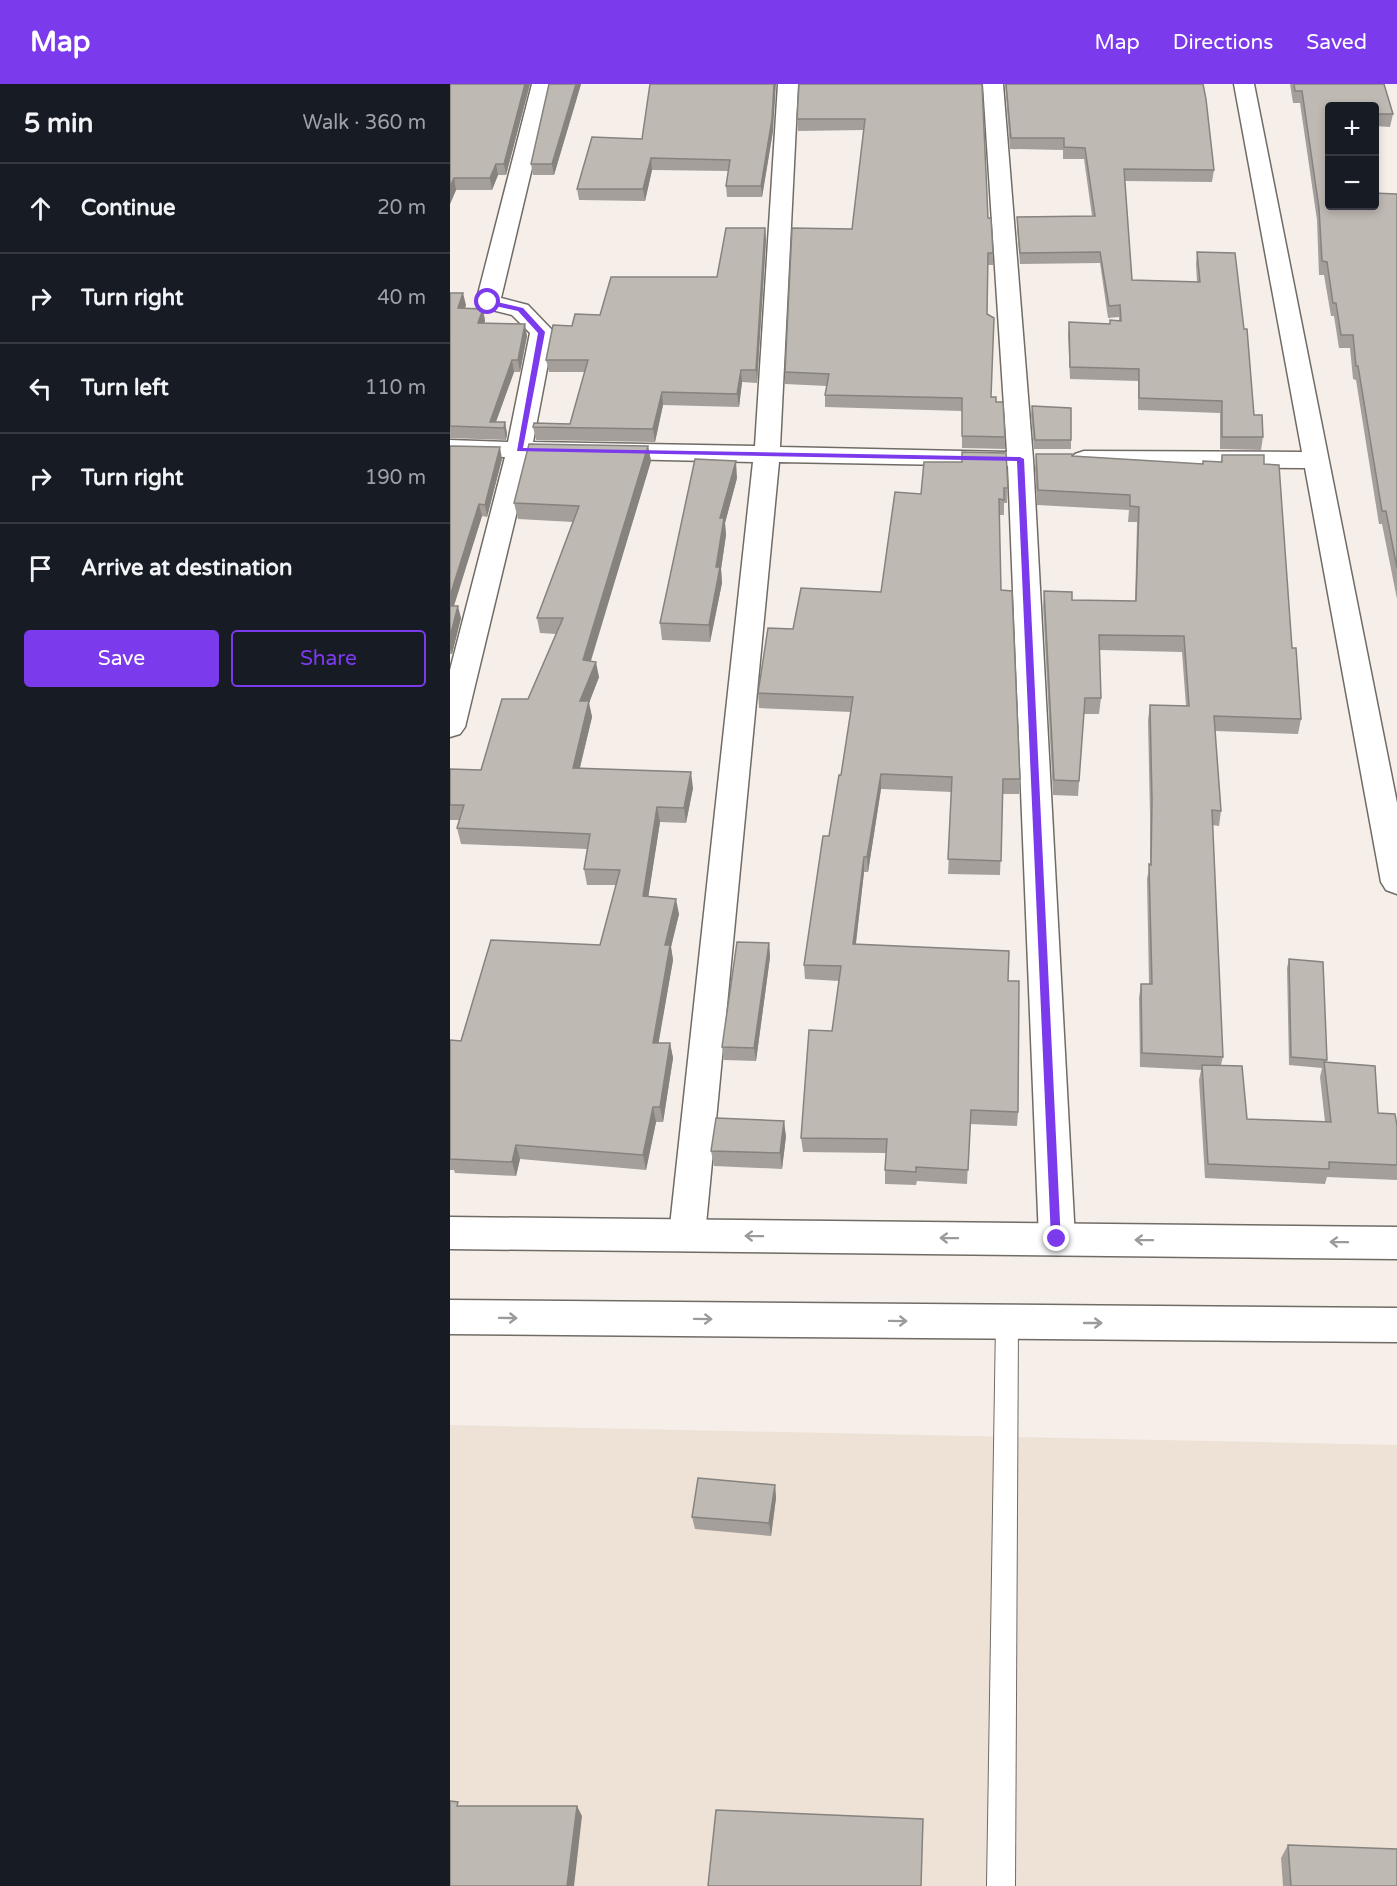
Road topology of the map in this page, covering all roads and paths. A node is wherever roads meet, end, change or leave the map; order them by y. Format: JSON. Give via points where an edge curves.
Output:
{"nodes":[{"id":1,"x":542,"y":84,"type":"edge"},
{"id":2,"x":788,"y":84,"type":"edge"},
{"id":3,"x":993,"y":84,"type":"edge"},
{"id":4,"x":1244,"y":84,"type":"edge"},
{"id":5,"x":450,"y":448,"type":"edge"},
{"id":6,"x":519,"y":450,"type":"junction"},
{"id":7,"x":767,"y":454,"type":"junction"},
{"id":8,"x":1040,"y":459,"type":"junction"},
{"id":9,"x":1316,"y":460,"type":"junction"},
{"id":10,"x":450,"y":727,"type":"edge"},
{"id":11,"x":1397,"y":882,"type":"edge"},
{"id":12,"x":450,"y":1233,"type":"edge"},
{"id":13,"x":687,"y":1235,"type":"junction"},
{"id":14,"x":1057,"y":1239,"type":"junction"},
{"id":15,"x":1397,"y":1243,"type":"edge"},
{"id":16,"x":450,"y":1317,"type":"edge"},
{"id":17,"x":1007,"y":1322,"type":"junction"},
{"id":18,"x":1397,"y":1325,"type":"edge"},
{"id":19,"x":1001,"y":1886,"type":"edge"}],
"edges":[{"from":1,"to":6,"type":"street","via":[[488,302],[520,310],[542,332]]},
{"from":2,"to":7,"type":"street"},
{"from":3,"to":8,"type":"street"},
{"from":4,"to":9,"type":"street"},
{"from":5,"to":6,"type":"street"},
{"from":6,"to":7,"type":"street"},
{"from":6,"to":10,"type":"street"},
{"from":7,"to":8,"type":"street"},
{"from":7,"to":13,"type":"street"},
{"from":8,"to":9,"type":"street"},
{"from":8,"to":14,"type":"street"},
{"from":9,"to":11,"type":"street"},
{"from":12,"to":13,"type":"street"},
{"from":14,"to":13,"type":"street","one_way":true},
{"from":15,"to":14,"type":"street","one_way":true},
{"from":16,"to":17,"type":"street","one_way":true},
{"from":17,"to":18,"type":"street","one_way":true},
{"from":17,"to":19,"type":"lane"}]}
